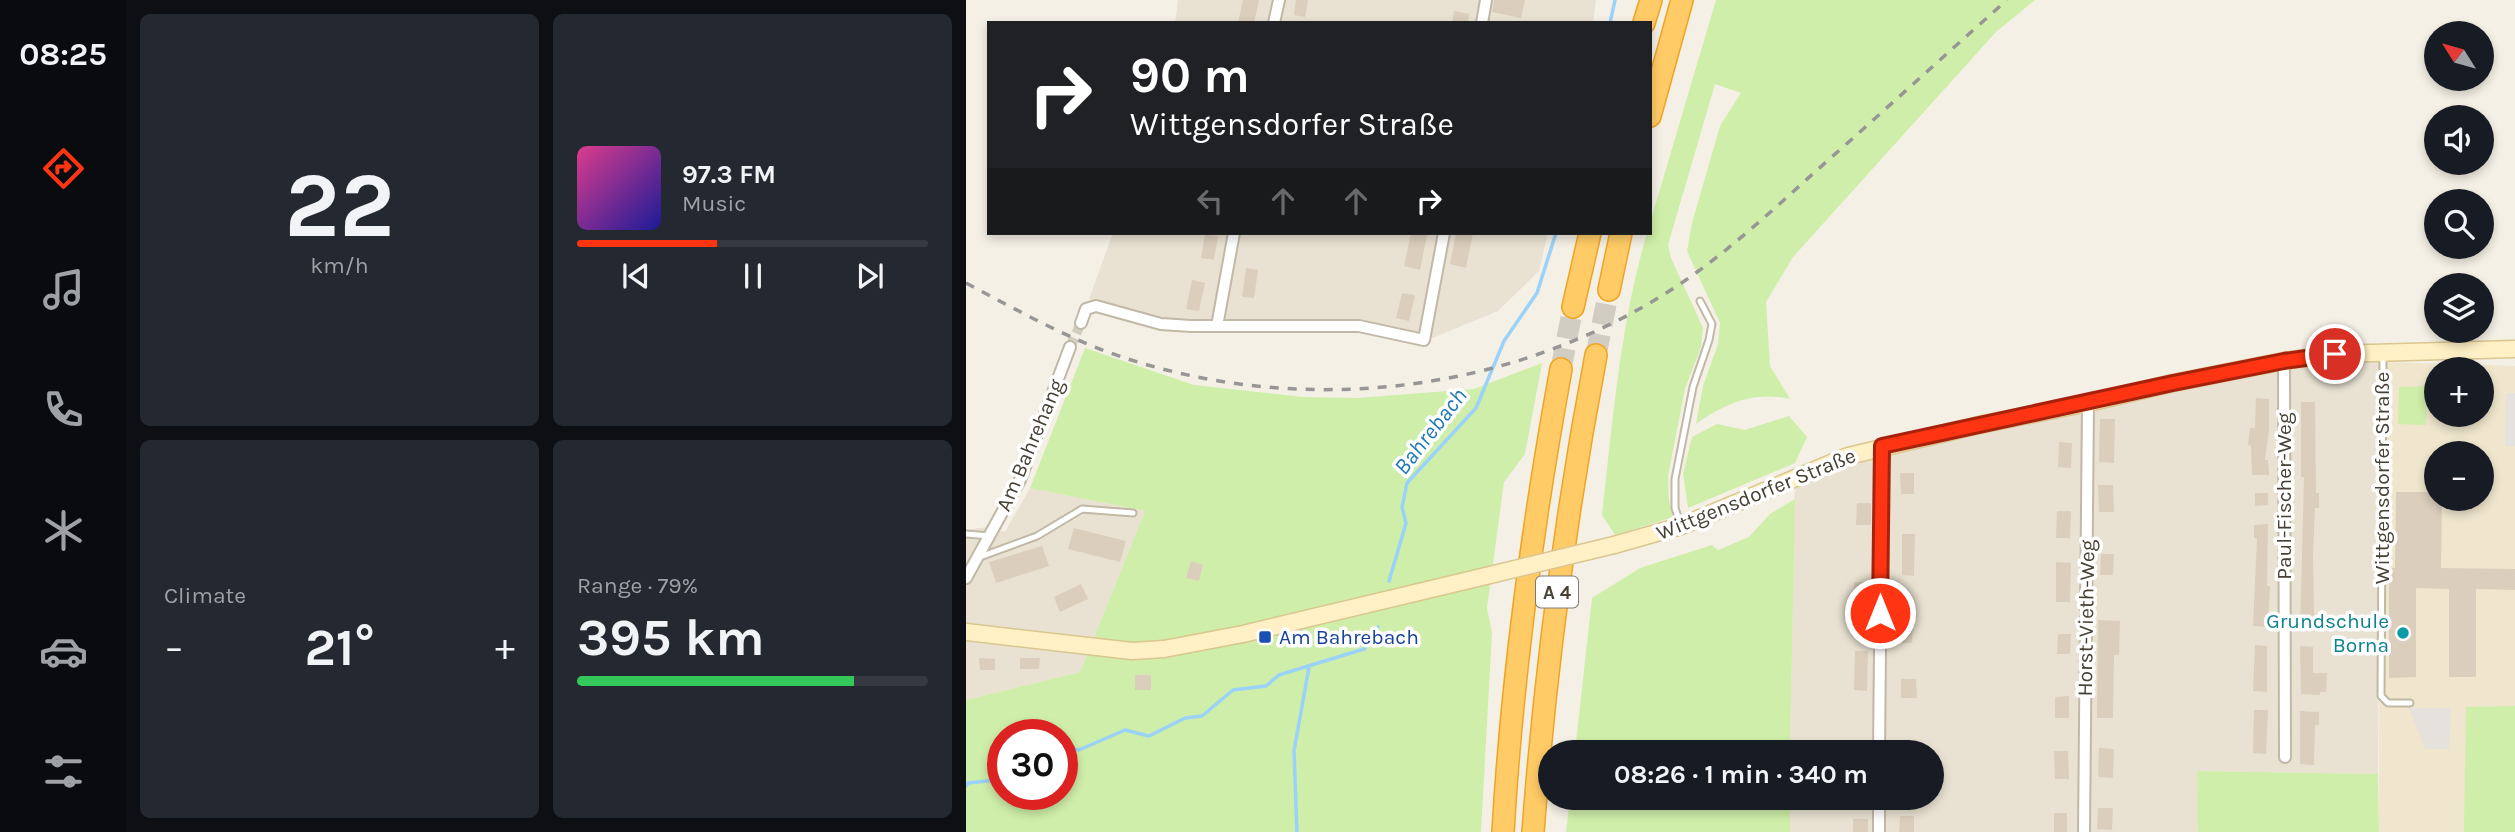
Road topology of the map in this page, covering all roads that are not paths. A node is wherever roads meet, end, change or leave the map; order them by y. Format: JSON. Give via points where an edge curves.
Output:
{"nodes":[{"id":1,"x":1279,"y":0,"type":"edge"},
{"id":2,"x":1486,"y":0,"type":"edge"},
{"id":3,"x":1651,"y":0,"type":"edge"},
{"id":4,"x":1682,"y":0,"type":"edge"},
{"id":5,"x":1274,"y":21,"type":"edge"},
{"id":6,"x":1482,"y":21,"type":"edge"},
{"id":7,"x":1645,"y":21,"type":"edge"},
{"id":8,"x":1652,"y":109,"type":"edge"},
{"id":9,"x":1234,"y":235,"type":"edge"},
{"id":10,"x":1444,"y":235,"type":"edge"},
{"id":11,"x":1590,"y":235,"type":"edge"},
{"id":12,"x":1621,"y":235,"type":"edge"},
{"id":13,"x":1609,"y":290,"type":"tunnel mouth"},
{"id":14,"x":1700,"y":301,"type":"dead end"},
{"id":15,"x":1573,"y":307,"type":"tunnel mouth"},
{"id":16,"x":1081,"y":323,"type":"tunnel mouth"},
{"id":17,"x":1217,"y":326,"type":"junction"},
{"id":18,"x":1070,"y":347,"type":"tunnel mouth"},
{"id":19,"x":2515,"y":349,"type":"edge"},
{"id":20,"x":2383,"y":353,"type":"junction"},
{"id":21,"x":1596,"y":355,"type":"tunnel mouth"},
{"id":22,"x":2284,"y":361,"type":"junction"},
{"id":23,"x":1561,"y":369,"type":"tunnel mouth"},
{"id":24,"x":2088,"y":403,"type":"junction"},
{"id":25,"x":1882,"y":446,"type":"junction"},
{"id":26,"x":1133,"y":513,"type":"dead end"},
{"id":27,"x":1681,"y":526,"type":"junction"},
{"id":28,"x":966,"y":534,"type":"edge"},
{"id":29,"x":990,"y":536,"type":"junction"},
{"id":30,"x":977,"y":558,"type":"junction"},
{"id":31,"x":966,"y":578,"type":"edge"},
{"id":32,"x":966,"y":632,"type":"edge"},
{"id":33,"x":2410,"y":703,"type":"dead end"},
{"id":34,"x":1879,"y":740,"type":"edge"},
{"id":35,"x":2285,"y":757,"type":"dead end"},
{"id":36,"x":1879,"y":810,"type":"edge"},
{"id":37,"x":1503,"y":832,"type":"edge"},
{"id":38,"x":1534,"y":832,"type":"edge"},
{"id":39,"x":1879,"y":832,"type":"edge"},
{"id":40,"x":2084,"y":832,"type":"edge"}],
"edges":[{"from":1,"to":5,"type":"street"},
{"from":2,"to":6,"type":"street"},
{"from":3,"to":7,"type":"highway"},
{"from":4,"to":8,"type":"highway"},
{"from":9,"to":17,"type":"street"},
{"from":10,"to":17,"type":"street","via":[[1423,340],[1359,326]]},
{"from":11,"to":15,"type":"highway"},
{"from":12,"to":13,"type":"highway"},
{"from":14,"to":27,"type":"lane","via":[[1712,324],[1693,387],[1675,478],[1675,508]]},
{"from":16,"to":17,"type":"street","via":[[1087,309],[1096,306],[1161,324]]},
{"from":18,"to":29,"type":"street","name":"Am Bahrehang","via":[[1020,480]]},
{"from":19,"to":20,"type":"street","name":"Wittgensdorfer Straße"},
{"from":20,"to":22,"type":"street","name":"Wittgensdorfer Straße"},
{"from":20,"to":33,"type":"lane","name":"Wittgensdorfer Straße","via":[[2381,696],[2388,703]]},
{"from":21,"to":38,"type":"highway","number":"A 4","via":[[1559,576]]},
{"from":22,"to":24,"type":"street","name":"Wittgensdorfer Straße"},
{"from":22,"to":35,"type":"street","name":"Paul-Fischer-Weg"},
{"from":23,"to":37,"type":"highway","number":"A 4","via":[[1524,603]]},
{"from":24,"to":25,"type":"street","name":"Wittgensdorfer Straße"},
{"from":24,"to":40,"type":"street","name":"Horst-Vieth-Weg"},
{"from":25,"to":27,"type":"street","name":"Wittgensdorfer Straße","via":[[1835,460]]},
{"from":25,"to":34,"type":"street"},
{"from":26,"to":30,"type":"lane","via":[[1082,509],[1037,536]]},
{"from":27,"to":32,"type":"street","name":"Wittgensdorfer Straße","bridge":true,"via":[[1243,634],[1164,649],[1132,651]]},
{"from":28,"to":29,"type":"lane"},
{"from":29,"to":30,"type":"street","name":"Am Bahrehang"},
{"from":30,"to":31,"type":"street","name":"Am Bahrehang"},
{"from":36,"to":39,"type":"street"}]}
